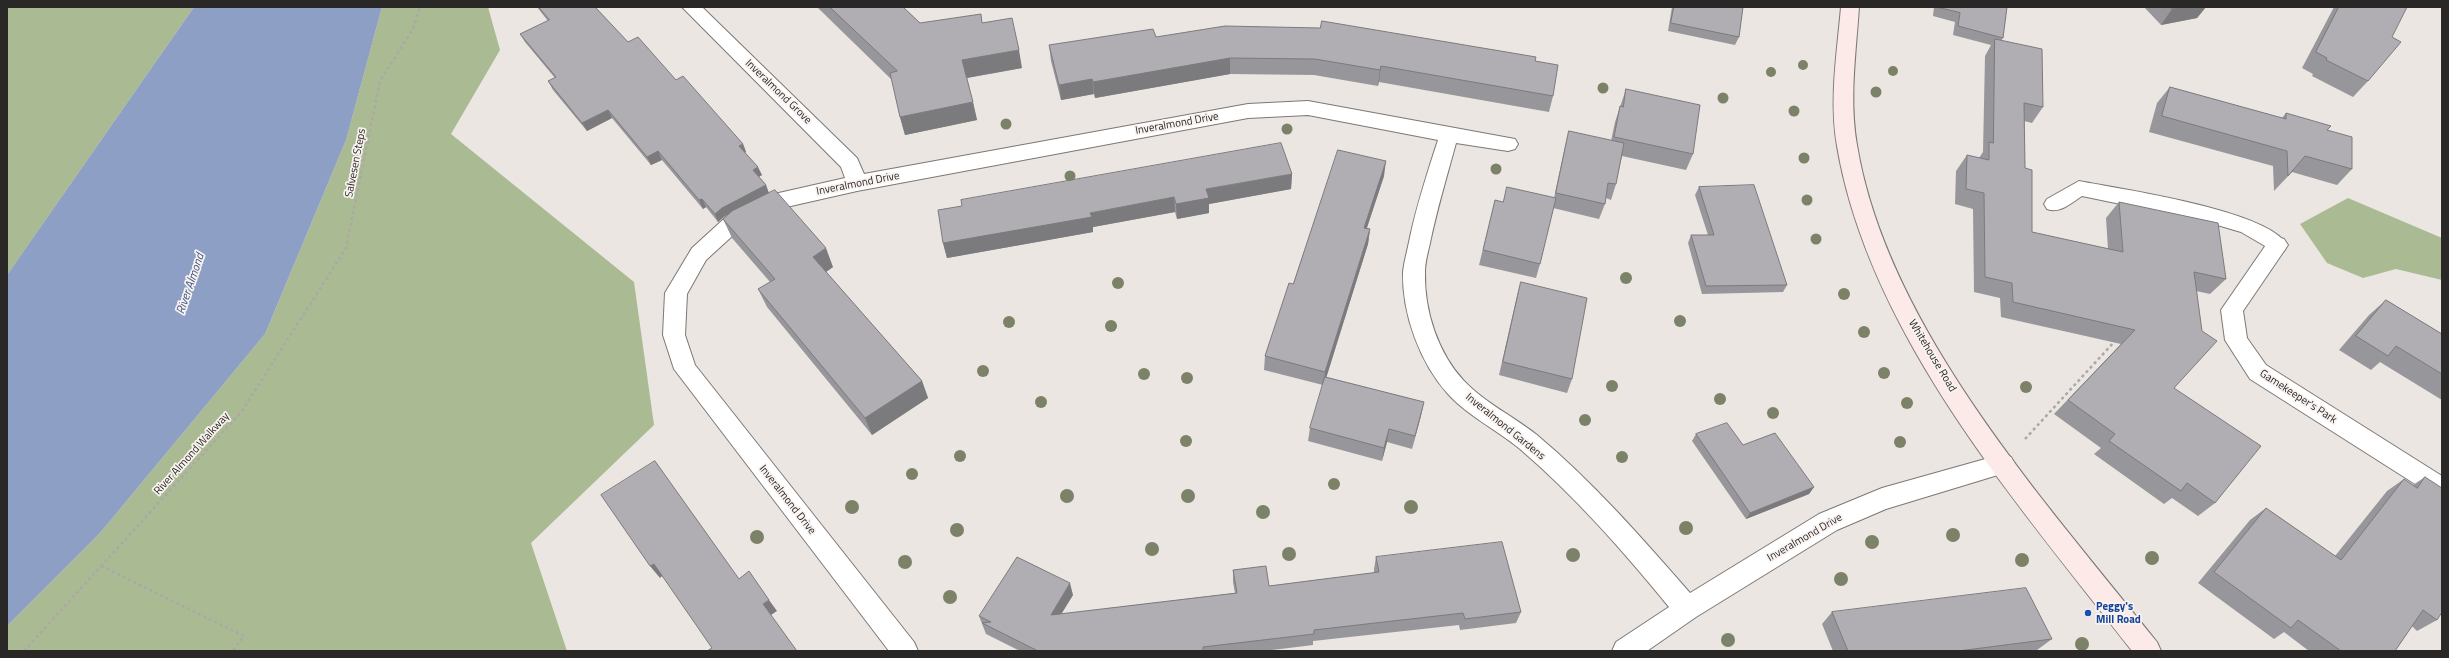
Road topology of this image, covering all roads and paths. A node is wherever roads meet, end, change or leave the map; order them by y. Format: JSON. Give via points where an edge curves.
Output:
{"nodes":[{"id":1,"x":420,"y":7,"type":"edge"},
{"id":2,"x":691,"y":7,"type":"edge"},
{"id":3,"x":1850,"y":7,"type":"edge"},
{"id":4,"x":1449,"y":135,"type":"junction"},
{"id":5,"x":1508,"y":144,"type":"dead end"},
{"id":6,"x":857,"y":183,"type":"junction"},
{"id":7,"x":2054,"y":204,"type":"dead end"},
{"id":8,"x":2277,"y":245,"type":"joint"},
{"id":9,"x":346,"y":248,"type":"joint"},
{"id":10,"x":2117,"y":339,"type":"edge"},
{"id":11,"x":2003,"y":464,"type":"junction"},
{"id":12,"x":2442,"y":489,"type":"edge"},
{"id":13,"x":101,"y":566,"type":"junction"},
{"id":14,"x":1687,"y":609,"type":"junction"},
{"id":15,"x":24,"y":651,"type":"edge"},
{"id":16,"x":233,"y":651,"type":"edge"},
{"id":17,"x":905,"y":651,"type":"edge"},
{"id":18,"x":1625,"y":651,"type":"edge"},
{"id":19,"x":2148,"y":651,"type":"edge"}],
"edges":[{"from":1,"to":9,"type":"path","name":"Salvesen Steps","via":[[413,29],[380,81]]},
{"from":2,"to":6,"type":"street","name":"Inveralmond Grove","via":[[850,163]]},
{"from":3,"to":11,"type":"street","name":"Whitehouse Road","via":[[1844,94],[1847,145],[1861,207],[1886,272],[1920,339]]},
{"from":4,"to":5,"type":"street","name":"Inveralmond Drive"},
{"from":4,"to":6,"type":"street","name":"Inveralmond Drive","via":[[1308,108],[1248,111]]},
{"from":4,"to":14,"type":"street","name":"Inveralmond Gardens","via":[[1424,217],[1414,275],[1418,309],[1428,343],[1448,378],[1474,403],[1527,441],[1571,481],[1658,573]]},
{"from":6,"to":17,"type":"street","name":"Inveralmond Drive","via":[[777,201],[733,223],[699,254],[676,293],[674,336],[685,369]]},
{"from":7,"to":8,"type":"lane","via":[[2079,188],[2207,214],[2248,227]]},
{"from":8,"to":12,"type":"street","name":"Gamekeeper's Park","via":[[2232,310],[2236,340],[2258,372]]},
{"from":9,"to":13,"type":"path","name":"River Almond Walkway","via":[[242,411]]},
{"from":10,"to":11,"type":"path"},
{"from":11,"to":14,"type":"street","name":"Inveralmond Drive","via":[[1882,499],[1828,522]]},
{"from":11,"to":19,"type":"street","name":"Whitehouse Road"},
{"from":13,"to":15,"type":"path","name":"River Almond Walkway"},
{"from":13,"to":16,"type":"path","via":[[244,636]]},
{"from":14,"to":18,"type":"street","name":"Inveralmond Drive"}]}
